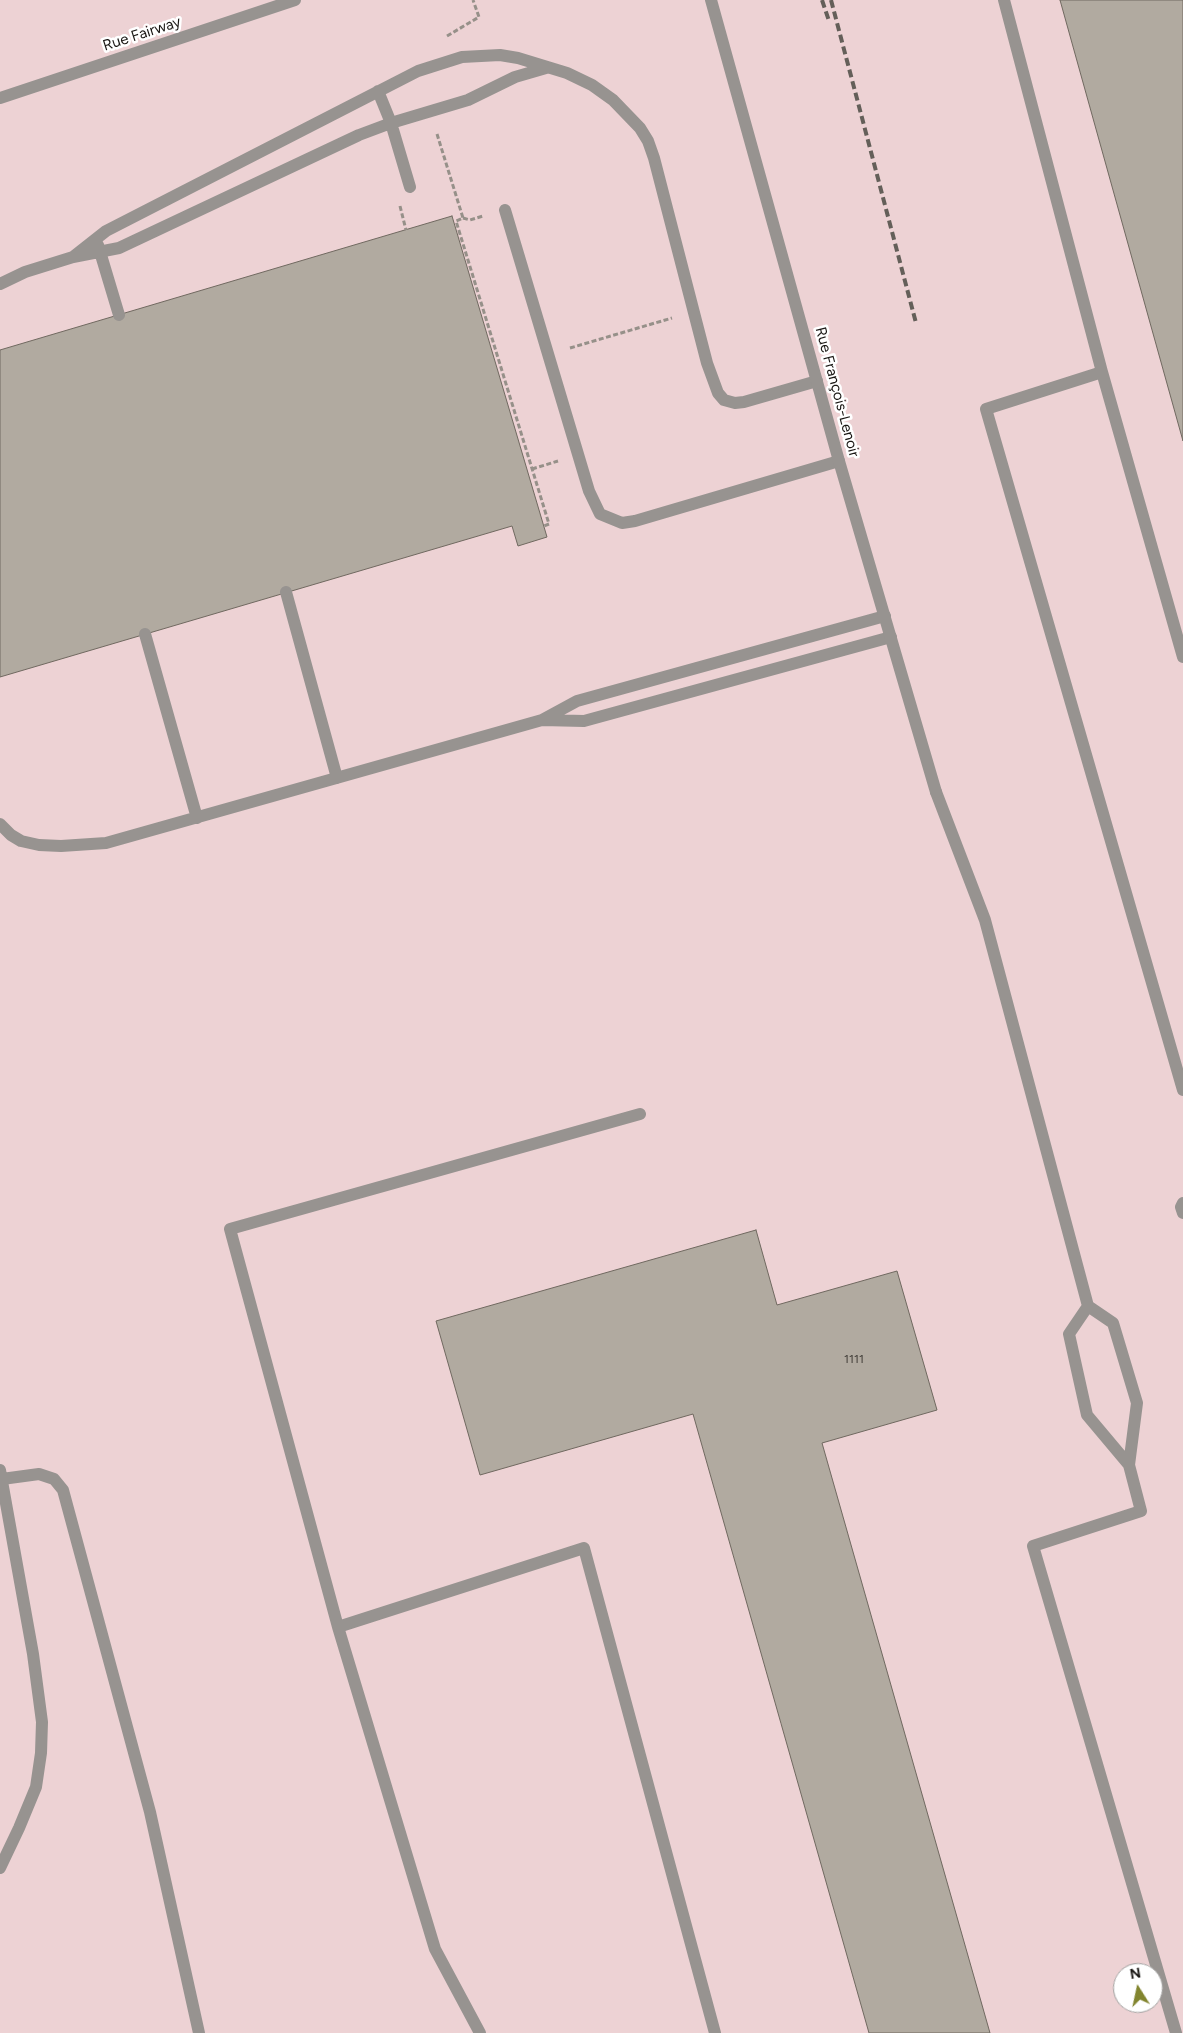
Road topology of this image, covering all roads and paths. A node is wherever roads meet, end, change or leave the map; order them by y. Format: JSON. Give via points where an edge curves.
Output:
{"nodes":[{"id":1,"x":295,"y":0,"type":"edge"},
{"id":2,"x":473,"y":0,"type":"edge"},
{"id":3,"x":711,"y":0,"type":"edge"},
{"id":4,"x":1004,"y":0,"type":"edge"},
{"id":5,"x":446,"y":36,"type":"dead end"},
{"id":6,"x":549,"y":68,"type":"junction"},
{"id":7,"x":378,"y":91,"type":"junction"},
{"id":8,"x":0,"y":98,"type":"edge"},
{"id":9,"x":391,"y":122,"type":"junction"},
{"id":10,"x":437,"y":134,"type":"dead end"},
{"id":11,"x":410,"y":187,"type":"dead end"},
{"id":12,"x":398,"y":199,"type":"dead end"},
{"id":13,"x":505,"y":210,"type":"dead end"},
{"id":14,"x":406,"y":230,"type":"dead end"},
{"id":15,"x":95,"y":239,"type":"junction"},
{"id":16,"x":100,"y":252,"type":"junction"},
{"id":17,"x":73,"y":257,"type":"junction"},
{"id":18,"x":0,"y":284,"type":"edge"},
{"id":19,"x":119,"y":315,"type":"dead end"},
{"id":20,"x":651,"y":324,"type":"dead end"},
{"id":21,"x":566,"y":349,"type":"dead end"},
{"id":22,"x":1102,"y":372,"type":"junction"},
{"id":23,"x":817,"y":381,"type":"junction"},
{"id":24,"x":839,"y":461,"type":"junction"},
{"id":25,"x":544,"y":526,"type":"dead end"},
{"id":26,"x":286,"y":592,"type":"dead end"},
{"id":27,"x":886,"y":616,"type":"junction"},
{"id":28,"x":145,"y":634,"type":"dead end"},
{"id":29,"x":891,"y":637,"type":"junction"},
{"id":30,"x":1183,"y":657,"type":"edge"},
{"id":31,"x":542,"y":720,"type":"junction"},
{"id":32,"x":337,"y":778,"type":"junction"},
{"id":33,"x":197,"y":818,"type":"junction"},
{"id":34,"x":0,"y":824,"type":"edge"},
{"id":35,"x":1183,"y":1090,"type":"edge"},
{"id":36,"x":640,"y":1114,"type":"dead end"},
{"id":37,"x":1183,"y":1203,"type":"edge"},
{"id":38,"x":1183,"y":1213,"type":"edge"},
{"id":39,"x":1088,"y":1306,"type":"junction"},
{"id":40,"x":1129,"y":1465,"type":"junction"},
{"id":41,"x":1,"y":1474,"type":"edge"},
{"id":42,"x":338,"y":1627,"type":"junction"},
{"id":43,"x":0,"y":1868,"type":"edge"},
{"id":44,"x":199,"y":2033,"type":"edge"},
{"id":45,"x":480,"y":2033,"type":"edge"},
{"id":46,"x":715,"y":2033,"type":"edge"},
{"id":47,"x":1176,"y":2033,"type":"edge"}],
"edges":[{"from":1,"to":8,"type":"street","name":"Rue Fairway"},
{"from":2,"to":5,"type":"path","via":[[479,17]]},
{"from":3,"to":23,"type":"street","name":"Rue François-Lenoir"},
{"from":4,"to":22,"type":"street"},
{"from":6,"to":7,"type":"street","via":[[500,55],[462,58],[429,66]]},
{"from":6,"to":9,"type":"street","via":[[515,77],[468,100]]},
{"from":6,"to":23,"type":"street","via":[[592,85],[613,100],[648,141],[707,363],[718,393],[724,400],[744,402]]},
{"from":7,"to":9,"type":"street"},
{"from":7,"to":15,"type":"street"},
{"from":9,"to":11,"type":"street"},
{"from":9,"to":16,"type":"street","via":[[120,248]]},
{"from":10,"to":25,"type":"path","via":[[462,218],[456,220],[549,524]]},
{"from":12,"to":14,"type":"path"},
{"from":13,"to":24,"type":"street","via":[[589,491],[600,514],[622,523]]},
{"from":15,"to":16,"type":"street"},
{"from":15,"to":17,"type":"street"},
{"from":16,"to":17,"type":"street"},
{"from":16,"to":19,"type":"street"},
{"from":17,"to":18,"type":"street","via":[[24,272]]},
{"from":20,"to":21,"type":"path"},
{"from":22,"to":30,"type":"street"},
{"from":22,"to":35,"type":"street","via":[[986,409]]},
{"from":23,"to":24,"type":"street","name":"Rue François-Lenoir"},
{"from":24,"to":27,"type":"street","name":"Rue François-Lenoir"},
{"from":26,"to":32,"type":"street"},
{"from":27,"to":29,"type":"street","name":"Rue François-Lenoir"},
{"from":27,"to":31,"type":"street","via":[[577,701]]},
{"from":28,"to":33,"type":"street"},
{"from":29,"to":31,"type":"street","via":[[584,721]]},
{"from":29,"to":39,"type":"street","name":"Rue François-Lenoir","via":[[936,792],[984,920]]},
{"from":31,"to":32,"type":"street"},
{"from":32,"to":33,"type":"street"},
{"from":33,"to":34,"type":"street","via":[[106,843],[60,846],[22,841]]},
{"from":36,"to":42,"type":"street","via":[[230,1228]]},
{"from":37,"to":38,"type":"street"},
{"from":39,"to":40,"type":"street","via":[[1114,1323],[1137,1403]]},
{"from":39,"to":40,"type":"street","via":[[1069,1334],[1087,1415]]},
{"from":40,"to":47,"type":"street","via":[[1141,1510],[1033,1546]]},
{"from":41,"to":43,"type":"street","via":[[42,1722],[36,1786]]},
{"from":41,"to":44,"type":"street","via":[[48,1476],[63,1490],[150,1812]]},
{"from":42,"to":45,"type":"street","via":[[435,1949]]},
{"from":42,"to":46,"type":"street","via":[[584,1548]]}]}
